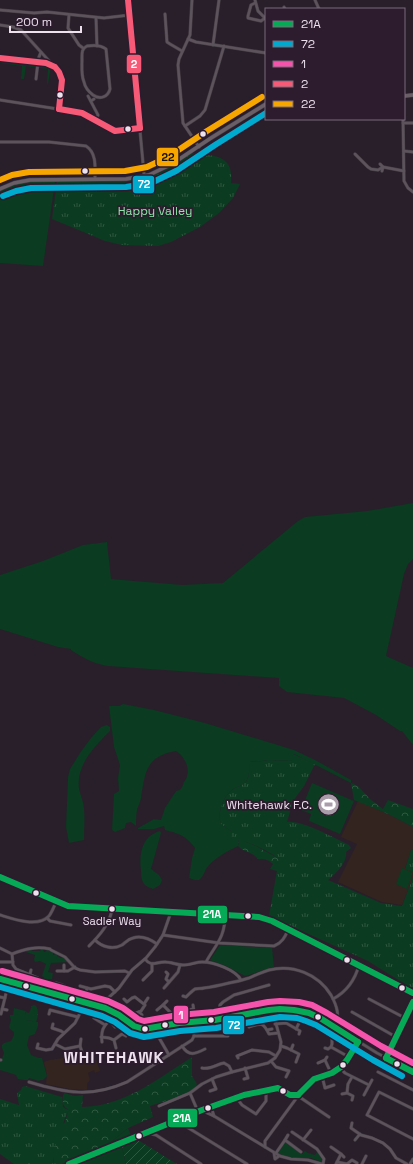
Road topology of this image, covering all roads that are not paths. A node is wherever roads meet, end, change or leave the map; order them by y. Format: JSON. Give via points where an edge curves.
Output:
{"nodes":[{"id":1,"x":128,"y":0,"type":"edge"},
{"id":2,"x":192,"y":0,"type":"edge"},
{"id":3,"x":219,"y":0,"type":"edge"},
{"id":4,"x":255,"y":2,"type":"edge"},
{"id":5,"x":0,"y":10,"type":"edge"},
{"id":6,"x":165,"y":14,"type":"dead end"},
{"id":7,"x":69,"y":15,"type":"junction"},
{"id":8,"x":130,"y":15,"type":"junction"},
{"id":9,"x":265,"y":17,"type":"edge"},
{"id":10,"x":96,"y":18,"type":"junction"},
{"id":11,"x":265,"y":19,"type":"edge"},
{"id":12,"x":0,"y":25,"type":"edge"},
{"id":13,"x":188,"y":39,"type":"junction"},
{"id":14,"x":213,"y":45,"type":"junction"},
{"id":15,"x":97,"y":46,"type":"junction"},
{"id":16,"x":224,"y":46,"type":"junction"},
{"id":17,"x":83,"y":48,"type":"junction"},
{"id":18,"x":183,"y":51,"type":"junction"},
{"id":19,"x":41,"y":52,"type":"junction"},
{"id":20,"x":265,"y":53,"type":"edge"},
{"id":21,"x":0,"y":58,"type":"edge"},
{"id":22,"x":37,"y":62,"type":"junction"},
{"id":23,"x":51,"y":65,"type":"junction"},
{"id":24,"x":36,"y":79,"type":"dead end"},
{"id":25,"x":88,"y":96,"type":"dead end"},
{"id":26,"x":94,"y":99,"type":"dead end"},
{"id":27,"x":0,"y":100,"type":"edge"},
{"id":28,"x":91,"y":101,"type":"junction"},
{"id":29,"x":265,"y":105,"type":"edge"},
{"id":30,"x":59,"y":109,"type":"junction"},
{"id":31,"x":96,"y":120,"type":"junction"},
{"id":32,"x":403,"y":123,"type":"joint"},
{"id":33,"x":413,"y":123,"type":"edge"},
{"id":34,"x":185,"y":126,"type":"junction"},
{"id":35,"x":140,"y":128,"type":"junction"},
{"id":36,"x":0,"y":142,"type":"edge"},
{"id":37,"x":199,"y":147,"type":"junction"},
{"id":38,"x":404,"y":150,"type":"junction"},
{"id":39,"x":413,"y":152,"type":"edge"},
{"id":40,"x":354,"y":154,"type":"dead end"},
{"id":41,"x":380,"y":164,"type":"dead end"},
{"id":42,"x":383,"y":167,"type":"junction"},
{"id":43,"x":382,"y":171,"type":"dead end"},
{"id":44,"x":404,"y":171,"type":"junction"},
{"id":45,"x":144,"y":176,"type":"junction"},
{"id":46,"x":95,"y":179,"type":"junction"},
{"id":47,"x":146,"y":185,"type":"dead end"},
{"id":48,"x":0,"y":189,"type":"edge"},
{"id":49,"x":413,"y":192,"type":"edge"},
{"id":50,"x":0,"y":877,"type":"edge"},
{"id":51,"x":56,"y":902,"type":"junction"},
{"id":52,"x":112,"y":909,"type":"junction"},
{"id":53,"x":171,"y":912,"type":"junction"},
{"id":54,"x":0,"y":915,"type":"edge"},
{"id":55,"x":225,"y":915,"type":"junction"},
{"id":56,"x":47,"y":918,"type":"junction"},
{"id":57,"x":68,"y":926,"type":"dead end"},
{"id":58,"x":288,"y":930,"type":"junction"},
{"id":59,"x":163,"y":935,"type":"junction"},
{"id":60,"x":95,"y":940,"type":"junction"},
{"id":61,"x":219,"y":943,"type":"junction"},
{"id":62,"x":157,"y":944,"type":"junction"},
{"id":63,"x":89,"y":947,"type":"dead end"},
{"id":64,"x":0,"y":948,"type":"edge"},
{"id":65,"x":12,"y":954,"type":"junction"},
{"id":66,"x":145,"y":959,"type":"junction"},
{"id":67,"x":0,"y":962,"type":"edge"},
{"id":68,"x":13,"y":962,"type":"junction"},
{"id":69,"x":206,"y":962,"type":"junction"},
{"id":70,"x":152,"y":964,"type":"junction"},
{"id":71,"x":64,"y":965,"type":"dead end"},
{"id":72,"x":180,"y":965,"type":"junction"},
{"id":73,"x":359,"y":965,"type":"junction"},
{"id":74,"x":75,"y":967,"type":"junction"},
{"id":75,"x":31,"y":970,"type":"dead end"},
{"id":76,"x":57,"y":971,"type":"dead end"},
{"id":77,"x":64,"y":971,"type":"junction"},
{"id":78,"x":166,"y":972,"type":"dead end"},
{"id":79,"x":129,"y":973,"type":"junction"},
{"id":80,"x":30,"y":974,"type":"junction"},
{"id":81,"x":38,"y":978,"type":"dead end"},
{"id":82,"x":0,"y":979,"type":"edge"},
{"id":83,"x":61,"y":980,"type":"dead end"},
{"id":84,"x":143,"y":980,"type":"dead end"},
{"id":85,"x":241,"y":980,"type":"junction"},
{"id":86,"x":9,"y":981,"type":"junction"},
{"id":87,"x":169,"y":982,"type":"junction"},
{"id":88,"x":56,"y":983,"type":"dead end"},
{"id":89,"x":60,"y":984,"type":"junction"},
{"id":90,"x":193,"y":985,"type":"dead end"},
{"id":91,"x":269,"y":985,"type":"dead end"},
{"id":92,"x":80,"y":986,"type":"dead end"},
{"id":93,"x":87,"y":988,"type":"junction"},
{"id":94,"x":164,"y":988,"type":"dead end"},
{"id":95,"x":194,"y":990,"type":"junction"},
{"id":96,"x":86,"y":992,"type":"dead end"},
{"id":97,"x":115,"y":992,"type":"junction"},
{"id":98,"x":413,"y":993,"type":"edge"},
{"id":99,"x":183,"y":996,"type":"dead end"},
{"id":100,"x":0,"y":997,"type":"edge"},
{"id":101,"x":5,"y":998,"type":"junction"},
{"id":102,"x":68,"y":998,"type":"junction"},
{"id":103,"x":148,"y":998,"type":"dead end"},
{"id":104,"x":124,"y":999,"type":"dead end"},
{"id":105,"x":333,"y":999,"type":"junction"},
{"id":106,"x":369,"y":1000,"type":"dead end"},
{"id":107,"x":167,"y":1001,"type":"dead end"},
{"id":108,"x":83,"y":1002,"type":"junction"},
{"id":109,"x":413,"y":1002,"type":"edge"},
{"id":110,"x":144,"y":1004,"type":"junction"},
{"id":111,"x":163,"y":1005,"type":"junction"},
{"id":112,"x":193,"y":1005,"type":"dead end"},
{"id":113,"x":103,"y":1007,"type":"junction"},
{"id":114,"x":2,"y":1009,"type":"junction"},
{"id":115,"x":274,"y":1009,"type":"junction"},
{"id":116,"x":6,"y":1010,"type":"dead end"},
{"id":117,"x":157,"y":1010,"type":"dead end"},
{"id":118,"x":139,"y":1012,"type":"junction"},
{"id":119,"x":352,"y":1012,"type":"dead end"},
{"id":120,"x":115,"y":1013,"type":"junction"},
{"id":121,"x":1,"y":1014,"type":"edge"},
{"id":122,"x":49,"y":1014,"type":"dead end"},
{"id":123,"x":172,"y":1014,"type":"junction"},
{"id":124,"x":142,"y":1016,"type":"dead end"},
{"id":125,"x":78,"y":1017,"type":"junction"},
{"id":126,"x":94,"y":1018,"type":"dead end"},
{"id":127,"x":405,"y":1018,"type":"junction"},
{"id":128,"x":218,"y":1019,"type":"junction"},
{"id":129,"x":110,"y":1021,"type":"junction"},
{"id":130,"x":126,"y":1021,"type":"junction"},
{"id":131,"x":194,"y":1022,"type":"junction"},
{"id":132,"x":300,"y":1023,"type":"dead end"},
{"id":133,"x":53,"y":1024,"type":"dead end"},
{"id":134,"x":105,"y":1024,"type":"junction"},
{"id":135,"x":174,"y":1024,"type":"junction"},
{"id":136,"x":276,"y":1024,"type":"junction"},
{"id":137,"x":115,"y":1027,"type":"dead end"},
{"id":138,"x":249,"y":1027,"type":"dead end"},
{"id":139,"x":335,"y":1027,"type":"junction"},
{"id":140,"x":272,"y":1029,"type":"dead end"},
{"id":141,"x":227,"y":1030,"type":"dead end"},
{"id":142,"x":267,"y":1030,"type":"junction"},
{"id":143,"x":296,"y":1030,"type":"junction"},
{"id":144,"x":64,"y":1033,"type":"junction"},
{"id":145,"x":278,"y":1033,"type":"junction"},
{"id":146,"x":299,"y":1034,"type":"dead end"},
{"id":147,"x":126,"y":1036,"type":"dead end"},
{"id":148,"x":194,"y":1036,"type":"junction"},
{"id":149,"x":220,"y":1036,"type":"junction"},
{"id":150,"x":102,"y":1037,"type":"junction"},
{"id":151,"x":396,"y":1037,"type":"junction"},
{"id":152,"x":332,"y":1038,"type":"dead end"},
{"id":153,"x":81,"y":1039,"type":"dead end"},
{"id":154,"x":114,"y":1040,"type":"junction"},
{"id":155,"x":220,"y":1040,"type":"dead end"},
{"id":156,"x":156,"y":1041,"type":"dead end"},
{"id":157,"x":102,"y":1042,"type":"dead end"},
{"id":158,"x":358,"y":1042,"type":"junction"},
{"id":159,"x":38,"y":1044,"type":"dead end"},
{"id":160,"x":55,"y":1044,"type":"junction"},
{"id":161,"x":293,"y":1045,"type":"dead end"},
{"id":162,"x":80,"y":1046,"type":"junction"},
{"id":163,"x":182,"y":1046,"type":"junction"},
{"id":164,"x":281,"y":1046,"type":"junction"},
{"id":165,"x":331,"y":1047,"type":"junction"},
{"id":166,"x":116,"y":1048,"type":"dead end"},
{"id":167,"x":325,"y":1048,"type":"dead end"},
{"id":168,"x":205,"y":1050,"type":"dead end"},
{"id":169,"x":290,"y":1050,"type":"junction"},
{"id":170,"x":82,"y":1052,"type":"dead end"},
{"id":171,"x":168,"y":1055,"type":"junction"},
{"id":172,"x":276,"y":1056,"type":"junction"},
{"id":173,"x":327,"y":1056,"type":"dead end"},
{"id":174,"x":349,"y":1057,"type":"junction"},
{"id":175,"x":238,"y":1058,"type":"dead end"},
{"id":176,"x":386,"y":1058,"type":"junction"},
{"id":177,"x":325,"y":1060,"type":"junction"},
{"id":178,"x":271,"y":1061,"type":"junction"},
{"id":179,"x":296,"y":1062,"type":"dead end"},
{"id":180,"x":318,"y":1063,"type":"dead end"},
{"id":181,"x":202,"y":1068,"type":"dead end"},
{"id":182,"x":246,"y":1068,"type":"junction"},
{"id":183,"x":340,"y":1068,"type":"junction"},
{"id":184,"x":232,"y":1072,"type":"junction"},
{"id":185,"x":378,"y":1072,"type":"dead end"},
{"id":186,"x":413,"y":1072,"type":"edge"},
{"id":187,"x":330,"y":1073,"type":"junction"},
{"id":188,"x":322,"y":1076,"type":"junction"},
{"id":189,"x":286,"y":1077,"type":"dead end"},
{"id":190,"x":352,"y":1077,"type":"junction"},
{"id":191,"x":247,"y":1078,"type":"dead end"},
{"id":192,"x":212,"y":1079,"type":"junction"},
{"id":193,"x":372,"y":1080,"type":"dead end"},
{"id":194,"x":29,"y":1082,"type":"dead end"},
{"id":195,"x":334,"y":1085,"type":"dead end"},
{"id":196,"x":369,"y":1085,"type":"junction"},
{"id":197,"x":268,"y":1090,"type":"junction"},
{"id":198,"x":413,"y":1090,"type":"edge"},
{"id":199,"x":210,"y":1091,"type":"dead end"},
{"id":200,"x":261,"y":1091,"type":"junction"},
{"id":201,"x":190,"y":1093,"type":"junction"},
{"id":202,"x":347,"y":1093,"type":"junction"},
{"id":203,"x":342,"y":1094,"type":"dead end"},
{"id":204,"x":266,"y":1095,"type":"junction"},
{"id":205,"x":292,"y":1095,"type":"junction"},
{"id":206,"x":364,"y":1095,"type":"dead end"},
{"id":207,"x":241,"y":1096,"type":"junction"},
{"id":208,"x":298,"y":1096,"type":"junction"},
{"id":209,"x":354,"y":1097,"type":"dead end"},
{"id":210,"x":235,"y":1098,"type":"junction"},
{"id":211,"x":240,"y":1101,"type":"junction"},
{"id":212,"x":293,"y":1103,"type":"junction"},
{"id":213,"x":159,"y":1106,"type":"dead end"},
{"id":214,"x":196,"y":1107,"type":"junction"},
{"id":215,"x":211,"y":1107,"type":"junction"},
{"id":216,"x":413,"y":1109,"type":"edge"},
{"id":217,"x":201,"y":1111,"type":"junction"},
{"id":218,"x":195,"y":1113,"type":"junction"},
{"id":219,"x":214,"y":1116,"type":"junction"},
{"id":220,"x":329,"y":1117,"type":"dead end"},
{"id":221,"x":181,"y":1119,"type":"junction"},
{"id":222,"x":176,"y":1121,"type":"junction"},
{"id":223,"x":182,"y":1124,"type":"junction"},
{"id":224,"x":351,"y":1125,"type":"dead end"},
{"id":225,"x":154,"y":1130,"type":"junction"},
{"id":226,"x":311,"y":1130,"type":"dead end"},
{"id":227,"x":292,"y":1132,"type":"dead end"},
{"id":228,"x":148,"y":1133,"type":"junction"},
{"id":229,"x":360,"y":1134,"type":"junction"},
{"id":230,"x":156,"y":1135,"type":"junction"},
{"id":231,"x":288,"y":1135,"type":"dead end"},
{"id":232,"x":413,"y":1139,"type":"edge"},
{"id":233,"x":285,"y":1140,"type":"junction"},
{"id":234,"x":303,"y":1140,"type":"junction"},
{"id":235,"x":356,"y":1140,"type":"dead end"},
{"id":236,"x":265,"y":1141,"type":"junction"},
{"id":237,"x":259,"y":1143,"type":"junction"},
{"id":238,"x":265,"y":1147,"type":"junction"},
{"id":239,"x":331,"y":1147,"type":"dead end"},
{"id":240,"x":301,"y":1152,"type":"dead end"},
{"id":241,"x":275,"y":1153,"type":"junction"},
{"id":242,"x":341,"y":1154,"type":"junction"},
{"id":243,"x":280,"y":1156,"type":"junction"},
{"id":244,"x":344,"y":1156,"type":"dead end"},
{"id":245,"x":366,"y":1156,"type":"dead end"},
{"id":246,"x":275,"y":1159,"type":"junction"},
{"id":247,"x":413,"y":1159,"type":"edge"},
{"id":248,"x":336,"y":1163,"type":"edge"},
{"id":249,"x":357,"y":1163,"type":"dead end"},
{"id":250,"x":69,"y":1164,"type":"edge"},
{"id":251,"x":201,"y":1164,"type":"edge"},
{"id":252,"x":247,"y":1164,"type":"edge"},
{"id":253,"x":274,"y":1164,"type":"edge"},
{"id":254,"x":323,"y":1164,"type":"edge"},
{"id":255,"x":347,"y":1164,"type":"edge"},
{"id":256,"x":362,"y":1164,"type":"edge"},
{"id":257,"x":407,"y":1164,"type":"edge"},
{"id":258,"x":410,"y":1164,"type":"edge"}],
"edges":[{"from":1,"to":8,"type":"street"},
{"from":2,"to":13,"type":"street"},
{"from":3,"to":14,"type":"street"},
{"from":4,"to":9,"type":"street","via":[[258,11]]},
{"from":4,"to":11,"type":"street","via":[[251,5],[248,17],[261,21]]},
{"from":5,"to":7,"type":"street"},
{"from":6,"to":18,"type":"street","via":[[167,42]]},
{"from":7,"to":10,"type":"street"},
{"from":7,"to":17,"type":"street","via":[[68,28]]},
{"from":8,"to":10,"type":"street"},
{"from":8,"to":35,"type":"street"},
{"from":10,"to":15,"type":"street"},
{"from":12,"to":19,"type":"street","via":[[20,30]]},
{"from":13,"to":14,"type":"street"},
{"from":13,"to":18,"type":"street"},
{"from":14,"to":16,"type":"street"},
{"from":15,"to":17,"type":"street"},
{"from":15,"to":17,"type":"street","via":[[106,51],[110,89],[103,97],[93,95],[84,82],[81,67]]},
{"from":16,"to":20,"type":"street"},
{"from":16,"to":34,"type":"street","via":[[205,110]]},
{"from":18,"to":34,"type":"street","via":[[178,65],[182,120]]},
{"from":19,"to":22,"type":"street"},
{"from":19,"to":23,"type":"street"},
{"from":21,"to":22,"type":"street"},
{"from":22,"to":23,"type":"street"},
{"from":22,"to":24,"type":"street"},
{"from":23,"to":30,"type":"street","via":[[58,70],[62,78]]},
{"from":25,"to":28,"type":"street"},
{"from":26,"to":28,"type":"street"},
{"from":27,"to":30,"type":"street"},
{"from":28,"to":31,"type":"street","via":[[98,115]]},
{"from":29,"to":37,"type":"main road"},
{"from":30,"to":31,"type":"street","via":[[82,113]]},
{"from":31,"to":35,"type":"street","via":[[115,131]]},
{"from":32,"to":33,"type":"street"},
{"from":32,"to":38,"type":"street"},
{"from":34,"to":37,"type":"street"},
{"from":35,"to":45,"type":"street"},
{"from":36,"to":46,"type":"street","via":[[55,142],[86,146],[93,154]]},
{"from":37,"to":45,"type":"main road","via":[[164,168]]},
{"from":38,"to":39,"type":"street"},
{"from":38,"to":44,"type":"street"},
{"from":40,"to":42,"type":"street","via":[[371,168],[378,170]]},
{"from":41,"to":42,"type":"street"},
{"from":42,"to":43,"type":"street"},
{"from":42,"to":44,"type":"street"},
{"from":44,"to":49,"type":"street","via":[[406,184]]},
{"from":45,"to":46,"type":"main road","via":[[131,179]]},
{"from":45,"to":47,"type":"street"},
{"from":46,"to":48,"type":"main road","via":[[30,180]]},
{"from":50,"to":51,"type":"street"},
{"from":51,"to":52,"type":"street","via":[[70,907]]},
{"from":51,"to":56,"type":"street"},
{"from":52,"to":53,"type":"street"},
{"from":52,"to":60,"type":"street","via":[[107,924]]},
{"from":53,"to":55,"type":"street"},
{"from":53,"to":59,"type":"street"},
{"from":54,"to":56,"type":"street","via":[[25,922]]},
{"from":55,"to":58,"type":"street","via":[[264,918]]},
{"from":55,"to":61,"type":"street","via":[[224,930]]},
{"from":56,"to":57,"type":"street"},
{"from":58,"to":61,"type":"street","via":[[283,940],[274,946]]},
{"from":58,"to":73,"type":"street"},
{"from":59,"to":61,"type":"street"},
{"from":59,"to":62,"type":"street"},
{"from":60,"to":62,"type":"street","via":[[103,946],[112,947],[139,937]]},
{"from":60,"to":63,"type":"street"},
{"from":61,"to":69,"type":"street"},
{"from":62,"to":66,"type":"street"},
{"from":64,"to":65,"type":"street"},
{"from":65,"to":68,"type":"street"},
{"from":65,"to":74,"type":"street","via":[[29,948],[50,949],[65,957]]},
{"from":66,"to":70,"type":"street"},
{"from":66,"to":79,"type":"street"},
{"from":67,"to":68,"type":"street"},
{"from":68,"to":80,"type":"street","via":[[16,969]]},
{"from":69,"to":72,"type":"street"},
{"from":69,"to":85,"type":"street","via":[[228,969]]},
{"from":70,"to":72,"type":"street","via":[[166,962]]},
{"from":70,"to":84,"type":"street","via":[[152,971]]},
{"from":71,"to":77,"type":"street"},
{"from":72,"to":87,"type":"street","via":[[178,972]]},
{"from":73,"to":98,"type":"street"},
{"from":73,"to":105,"type":"street","via":[[346,990]]},
{"from":74,"to":77,"type":"street","via":[[70,971]]},
{"from":74,"to":79,"type":"street","via":[[85,971]]},
{"from":75,"to":80,"type":"street"},
{"from":76,"to":77,"type":"street"},
{"from":78,"to":87,"type":"street","via":[[166,979]]},
{"from":79,"to":97,"type":"street"},
{"from":80,"to":81,"type":"street"},
{"from":82,"to":86,"type":"street"},
{"from":83,"to":89,"type":"street"},
{"from":85,"to":95,"type":"street"},
{"from":85,"to":105,"type":"street","via":[[274,969],[293,969],[317,979]]},
{"from":86,"to":101,"type":"street"},
{"from":86,"to":102,"type":"street"},
{"from":87,"to":94,"type":"street"},
{"from":88,"to":89,"type":"street"},
{"from":89,"to":102,"type":"street","via":[[68,989]]},
{"from":90,"to":95,"type":"street"},
{"from":91,"to":128,"type":"street","via":[[234,995],[223,1002]]},
{"from":92,"to":93,"type":"street"},
{"from":93,"to":96,"type":"street"},
{"from":93,"to":97,"type":"street","via":[[104,985]]},
{"from":95,"to":99,"type":"street","via":[[186,997]]},
{"from":97,"to":113,"type":"street"},
{"from":100,"to":101,"type":"street"},
{"from":101,"to":114,"type":"street"},
{"from":102,"to":108,"type":"street"},
{"from":103,"to":110,"type":"street"},
{"from":104,"to":110,"type":"street","via":[[126,1003],[134,997]]},
{"from":105,"to":139,"type":"street","via":[[338,1017]]},
{"from":106,"to":127,"type":"street"},
{"from":107,"to":111,"type":"street"},
{"from":108,"to":113,"type":"street"},
{"from":108,"to":125,"type":"street"},
{"from":109,"to":127,"type":"street"},
{"from":110,"to":118,"type":"street"},
{"from":111,"to":117,"type":"street"},
{"from":111,"to":123,"type":"street"},
{"from":112,"to":123,"type":"street","via":[[193,1011]]},
{"from":113,"to":120,"type":"street"},
{"from":114,"to":116,"type":"street"},
{"from":114,"to":121,"type":"street"},
{"from":115,"to":128,"type":"street"},
{"from":115,"to":136,"type":"street"},
{"from":115,"to":139,"type":"street","via":[[309,1013]]},
{"from":118,"to":124,"type":"street"},
{"from":118,"to":130,"type":"street","via":[[131,1015]]},
{"from":119,"to":151,"type":"street"},
{"from":120,"to":129,"type":"street"},
{"from":120,"to":130,"type":"street"},
{"from":122,"to":125,"type":"street","via":[[50,1010]]},
{"from":123,"to":135,"type":"street"},
{"from":125,"to":144,"type":"street"},
{"from":126,"to":134,"type":"street"},
{"from":127,"to":151,"type":"street"},
{"from":128,"to":131,"type":"street"},
{"from":129,"to":134,"type":"street"},
{"from":129,"to":137,"type":"street"},
{"from":130,"to":135,"type":"street","via":[[144,1029]]},
{"from":131,"to":135,"type":"street"},
{"from":131,"to":148,"type":"street"},
{"from":132,"to":143,"type":"street"},
{"from":133,"to":144,"type":"street","via":[[51,1027]]},
{"from":134,"to":150,"type":"street"},
{"from":136,"to":143,"type":"street","via":[[286,1023]]},
{"from":136,"to":145,"type":"street"},
{"from":138,"to":142,"type":"street","via":[[261,1024]]},
{"from":139,"to":158,"type":"street"},
{"from":140,"to":142,"type":"street"},
{"from":141,"to":149,"type":"street","via":[[228,1036]]},
{"from":142,"to":145,"type":"street","via":[[270,1035]]},
{"from":143,"to":146,"type":"street","via":[[300,1031]]},
{"from":144,"to":160,"type":"street"},
{"from":145,"to":164,"type":"street"},
{"from":147,"to":154,"type":"street","via":[[122,1034]]},
{"from":148,"to":149,"type":"street"},
{"from":148,"to":163,"type":"street"},
{"from":149,"to":155,"type":"street"},
{"from":150,"to":154,"type":"street"},
{"from":150,"to":157,"type":"street"},
{"from":151,"to":176,"type":"street"},
{"from":152,"to":165,"type":"street"},
{"from":153,"to":162,"type":"street"},
{"from":154,"to":166,"type":"street"},
{"from":156,"to":171,"type":"street","via":[[159,1037]]},
{"from":158,"to":174,"type":"street"},
{"from":158,"to":176,"type":"street"},
{"from":159,"to":160,"type":"street","via":[[36,1048],[47,1050]]},
{"from":160,"to":162,"type":"street","via":[[65,1049]]},
{"from":161,"to":169,"type":"street"},
{"from":162,"to":170,"type":"street"},
{"from":163,"to":168,"type":"street","via":[[189,1053],[201,1053]]},
{"from":163,"to":171,"type":"street"},
{"from":164,"to":169,"type":"street"},
{"from":164,"to":172,"type":"street"},
{"from":165,"to":167,"type":"street"},
{"from":165,"to":174,"type":"street"},
{"from":169,"to":179,"type":"street","via":[[299,1054]]},
{"from":171,"to":194,"type":"street","via":[[127,1082],[102,1091],[80,1092]]},
{"from":172,"to":175,"type":"street","via":[[252,1050],[237,1056]]},
{"from":172,"to":178,"type":"street"},
{"from":173,"to":177,"type":"street"},
{"from":174,"to":183,"type":"street"},
{"from":176,"to":186,"type":"street"},
{"from":177,"to":180,"type":"street"},
{"from":177,"to":187,"type":"street"},
{"from":178,"to":182,"type":"street"},
{"from":178,"to":189,"type":"street","via":[[276,1067],[289,1071]]},
{"from":181,"to":184,"type":"street","via":[[224,1063]]},
{"from":182,"to":184,"type":"street"},
{"from":182,"to":191,"type":"street"},
{"from":183,"to":187,"type":"street"},
{"from":183,"to":190,"type":"street"},
{"from":184,"to":192,"type":"street"},
{"from":185,"to":198,"type":"street"},
{"from":187,"to":188,"type":"street"},
{"from":188,"to":195,"type":"street","via":[[325,1088]]},
{"from":188,"to":208,"type":"street","via":[[310,1081]]},
{"from":190,"to":196,"type":"street"},
{"from":190,"to":202,"type":"street"},
{"from":192,"to":199,"type":"street","via":[[217,1088]]},
{"from":192,"to":201,"type":"street"},
{"from":193,"to":196,"type":"street"},
{"from":196,"to":206,"type":"street"},
{"from":197,"to":200,"type":"street"},
{"from":197,"to":204,"type":"street"},
{"from":197,"to":205,"type":"street","via":[[279,1089]]},
{"from":200,"to":204,"type":"street"},
{"from":200,"to":207,"type":"street"},
{"from":201,"to":213,"type":"street"},
{"from":201,"to":214,"type":"street"},
{"from":202,"to":203,"type":"street"},
{"from":202,"to":209,"type":"street"},
{"from":204,"to":211,"type":"street","via":[[266,1101],[256,1114]]},
{"from":205,"to":208,"type":"street"},
{"from":205,"to":212,"type":"street"},
{"from":207,"to":210,"type":"street"},
{"from":207,"to":211,"type":"street"},
{"from":208,"to":212,"type":"street"},
{"from":208,"to":220,"type":"street"},
{"from":210,"to":211,"type":"street"},
{"from":210,"to":215,"type":"street"},
{"from":212,"to":236,"type":"street"},
{"from":214,"to":217,"type":"street"},
{"from":214,"to":218,"type":"street"},
{"from":215,"to":217,"type":"street"},
{"from":215,"to":219,"type":"street"},
{"from":216,"to":232,"type":"street","via":[[379,1092],[367,1115]]},
{"from":217,"to":218,"type":"street"},
{"from":217,"to":219,"type":"street"},
{"from":218,"to":221,"type":"street"},
{"from":219,"to":237,"type":"street"},
{"from":221,"to":222,"type":"street"},
{"from":221,"to":223,"type":"street"},
{"from":222,"to":223,"type":"street"},
{"from":222,"to":225,"type":"street"},
{"from":223,"to":252,"type":"street"},
{"from":224,"to":229,"type":"street","via":[[351,1128]]},
{"from":225,"to":228,"type":"street"},
{"from":225,"to":230,"type":"street"},
{"from":226,"to":234,"type":"street"},
{"from":227,"to":234,"type":"street"},
{"from":228,"to":230,"type":"street"},
{"from":228,"to":250,"type":"street"},
{"from":229,"to":235,"type":"street"},
{"from":229,"to":257,"type":"street","via":[[383,1144],[396,1158]]},
{"from":230,"to":251,"type":"street"},
{"from":231,"to":233,"type":"street"},
{"from":233,"to":240,"type":"street"},
{"from":233,"to":241,"type":"street"},
{"from":234,"to":254,"type":"street","via":[[318,1147],[324,1159]]},
{"from":236,"to":237,"type":"street"},
{"from":236,"to":238,"type":"street"},
{"from":237,"to":238,"type":"street"},
{"from":238,"to":241,"type":"street"},
{"from":239,"to":242,"type":"street"},
{"from":241,"to":243,"type":"street"},
{"from":241,"to":246,"type":"street"},
{"from":242,"to":244,"type":"street"},
{"from":242,"to":248,"type":"street"},
{"from":243,"to":246,"type":"street"},
{"from":243,"to":254,"type":"street"},
{"from":245,"to":256,"type":"street"},
{"from":246,"to":253,"type":"street"},
{"from":247,"to":258,"type":"street"},
{"from":248,"to":255,"type":"street"},
{"from":249,"to":255,"type":"street","via":[[352,1160]]}]}
